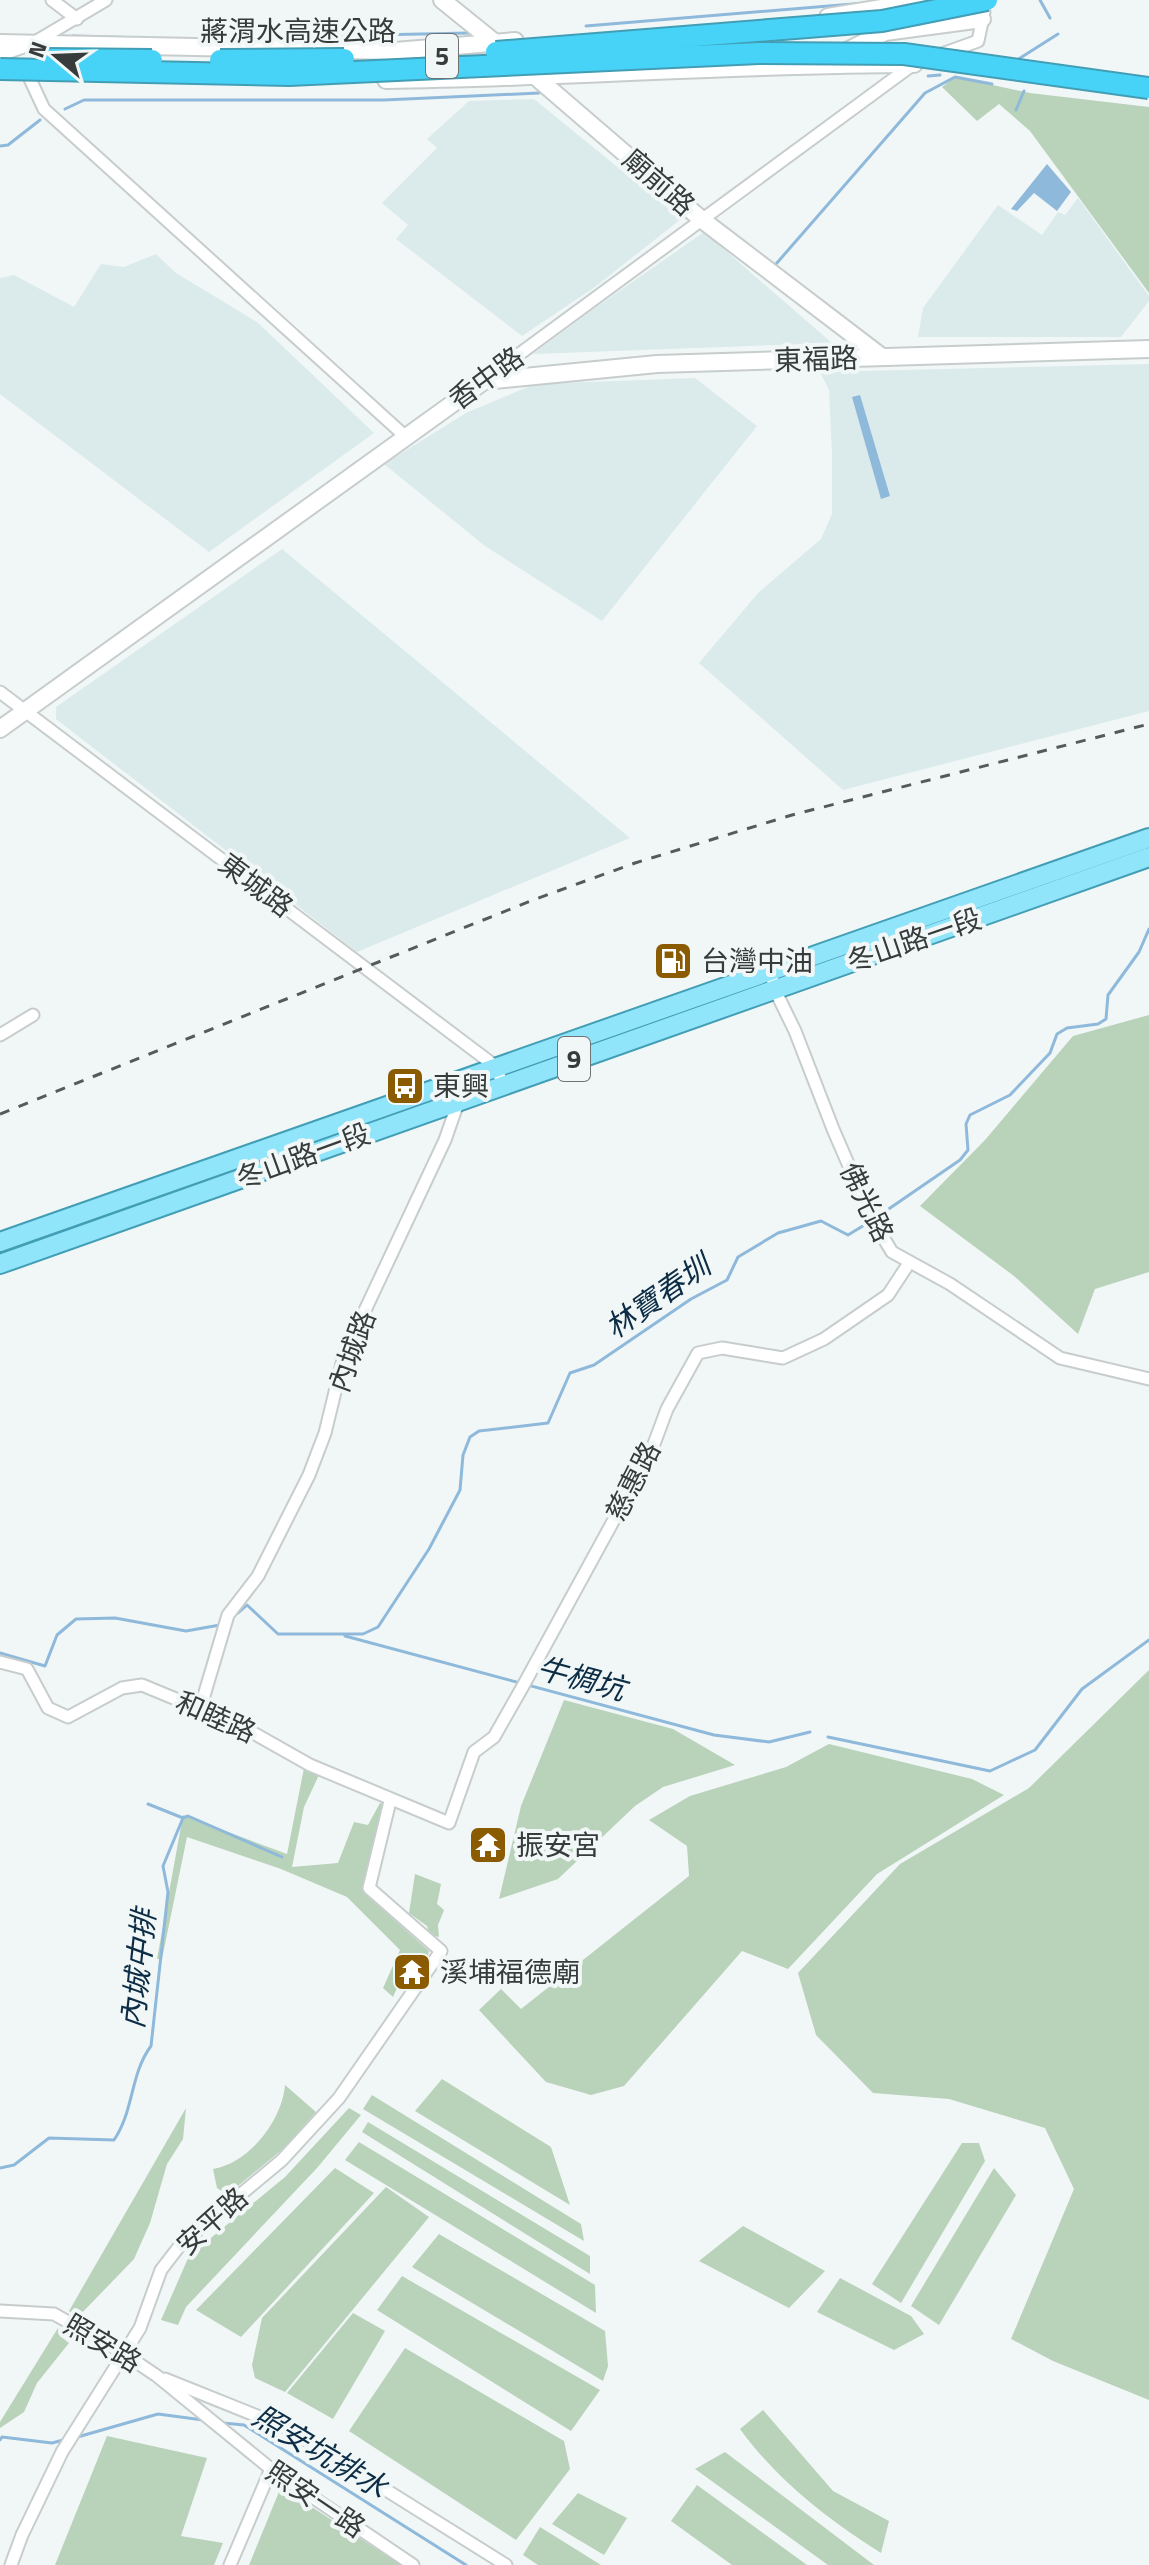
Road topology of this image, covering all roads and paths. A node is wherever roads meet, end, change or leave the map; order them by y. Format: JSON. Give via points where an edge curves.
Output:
{"nodes":[{"id":1,"x":52,"y":0,"type":"edge"},
{"id":2,"x":106,"y":0,"type":"edge"},
{"id":3,"x":442,"y":0,"type":"edge"},
{"id":4,"x":929,"y":0,"type":"edge"},
{"id":5,"x":947,"y":0,"type":"edge"},
{"id":6,"x":985,"y":6,"type":"edge"},
{"id":7,"x":77,"y":19,"type":"junction"},
{"id":8,"x":495,"y":42,"type":"junction"},
{"id":9,"x":0,"y":43,"type":"edge"},
{"id":10,"x":30,"y":45,"type":"junction"},
{"id":11,"x":139,"y":47,"type":"junction"},
{"id":12,"x":0,"y":56,"type":"edge"},
{"id":13,"x":820,"y":64,"type":"junction"},
{"id":14,"x":914,"y":64,"type":"junction"},
{"id":15,"x":0,"y":69,"type":"edge"},
{"id":16,"x":533,"y":74,"type":"junction"},
{"id":17,"x":0,"y":78,"type":"edge"},
{"id":18,"x":30,"y":79,"type":"junction"},
{"id":19,"x":135,"y":81,"type":"junction"},
{"id":20,"x":1149,"y":88,"type":"edge"},
{"id":21,"x":701,"y":219,"type":"junction"},
{"id":22,"x":1149,"y":349,"type":"edge"},
{"id":23,"x":882,"y":357,"type":"junction"},
{"id":24,"x":484,"y":381,"type":"junction"},
{"id":25,"x":406,"y":437,"type":"junction"},
{"id":26,"x":0,"y":692,"type":"edge"},
{"id":27,"x":24,"y":711,"type":"junction"},
{"id":28,"x":0,"y":729,"type":"edge"},
{"id":29,"x":1149,"y":838,"type":"edge"},
{"id":30,"x":1149,"y":857,"type":"edge"},
{"id":31,"x":773,"y":979,"type":"junction"},
{"id":32,"x":33,"y":1015,"type":"dead end"},
{"id":33,"x":0,"y":1035,"type":"edge"},
{"id":34,"x":495,"y":1066,"type":"junction"},
{"id":35,"x":458,"y":1079,"type":"junction"},
{"id":36,"x":503,"y":1084,"type":"junction"},
{"id":37,"x":459,"y":1100,"type":"junction"},
{"id":38,"x":0,"y":1242,"type":"edge"},
{"id":39,"x":909,"y":1263,"type":"junction"},
{"id":40,"x":0,"y":1264,"type":"edge"},
{"id":41,"x":1149,"y":1379,"type":"edge"},
{"id":42,"x":0,"y":1662,"type":"edge"},
{"id":43,"x":200,"y":1709,"type":"junction"},
{"id":44,"x":390,"y":1801,"type":"junction"},
{"id":45,"x":449,"y":1823,"type":"joint"},
{"id":46,"x":0,"y":2311,"type":"edge"},
{"id":47,"x":123,"y":2353,"type":"junction"},
{"id":48,"x":157,"y":2376,"type":"junction"},
{"id":49,"x":271,"y":2469,"type":"junction"},
{"id":50,"x":11,"y":2565,"type":"edge"},
{"id":51,"x":230,"y":2565,"type":"edge"},
{"id":52,"x":413,"y":2565,"type":"edge"},
{"id":53,"x":506,"y":2565,"type":"edge"}],
"edges":[{"from":1,"to":7,"type":"street"},
{"from":2,"to":7,"type":"street"},
{"from":3,"to":8,"type":"main road","name":"廟前路"},
{"from":4,"to":8,"type":"main road","via":[[697,35]]},
{"from":5,"to":6,"type":"street"},
{"from":6,"to":12,"type":"highway","name":"蔣渭水高速公路","number":"5","bridge":true,"via":[[882,21],[402,59]]},
{"from":6,"to":13,"type":"main road","via":[[885,32]]},
{"from":6,"to":14,"type":"street","name":"香中路","via":[[978,41]]},
{"from":7,"to":10,"type":"street"},
{"from":8,"to":11,"type":"main road","via":[[395,51]]},
{"from":8,"to":16,"type":"main road","name":"廟前路"},
{"from":9,"to":10,"type":"main road"},
{"from":10,"to":11,"type":"main road"},
{"from":10,"to":12,"type":"street"},
{"from":11,"to":19,"type":"main road","via":[[152,64]]},
{"from":13,"to":14,"type":"main road"},
{"from":13,"to":16,"type":"main road"},
{"from":14,"to":21,"type":"street","name":"香中路"},
{"from":15,"to":20,"type":"highway","name":"蔣渭水高速公路","number":"5","bridge":true,"via":[[289,75],[759,53],[904,54]]},
{"from":16,"to":19,"type":"main road"},
{"from":16,"to":21,"type":"main road","name":"廟前路"},
{"from":17,"to":18,"type":"main road"},
{"from":18,"to":19,"type":"main road"},
{"from":18,"to":25,"type":"street","via":[[44,109]]},
{"from":21,"to":23,"type":"main road","name":"廟前路"},
{"from":21,"to":24,"type":"street","name":"香中路"},
{"from":22,"to":23,"type":"main road","name":"東福路"},
{"from":23,"to":24,"type":"main road","name":"東福路","via":[[657,364]]},
{"from":24,"to":25,"type":"main road","name":"香中路"},
{"from":25,"to":27,"type":"main road","name":"香中路"},
{"from":26,"to":27,"type":"street","name":"東城路"},
{"from":27,"to":28,"type":"main road","name":"香中路"},
{"from":27,"to":34,"type":"street","name":"東城路"},
{"from":29,"to":31,"type":"main road","name":"冬山路一段","number":"9"},
{"from":30,"to":31,"type":"main road","name":"冬山路一段","number":"9"},
{"from":31,"to":34,"type":"main road","name":"冬山路一段","number":"9"},
{"from":31,"to":36,"type":"main road","name":"冬山路一段","number":"9"},
{"from":31,"to":39,"type":"street","name":"佛光路","via":[[872,1220],[892,1252]]},
{"from":32,"to":33,"type":"street"},
{"from":34,"to":35,"type":"main road","name":"冬山路一段","number":"9"},
{"from":34,"to":36,"type":"street","name":"東城路"},
{"from":35,"to":37,"type":"street","name":"內城路"},
{"from":35,"to":38,"type":"main road","name":"冬山路一段","number":"9"},
{"from":36,"to":37,"type":"main road","name":"冬山路一段","number":"9"},
{"from":37,"to":40,"type":"main road","name":"冬山路一段","number":"9"},
{"from":37,"to":43,"type":"street","name":"內城路","via":[[344,1355],[309,1475],[258,1576],[228,1615]]},
{"from":39,"to":41,"type":"street","name":"佛光路","via":[[985,1306],[1060,1358]]},
{"from":39,"to":45,"type":"street","name":"慈惠路","via":[[888,1295],[824,1339],[783,1358],[722,1348],[698,1353],[651,1452],[525,1682],[494,1737],[474,1752]]},
{"from":42,"to":43,"type":"street","name":"和睦路","via":[[27,1669],[48,1708],[68,1717],[122,1688],[142,1685]]},
{"from":43,"to":44,"type":"street","name":"和睦路"},
{"from":44,"to":45,"type":"street","name":"和睦路"},
{"from":44,"to":47,"type":"street","name":"安平路","via":[[369,1888],[441,1951],[339,2098],[282,2160],[181,2244],[161,2270],[140,2328]]},
{"from":46,"to":47,"type":"street","name":"照安路","via":[[54,2314]]},
{"from":47,"to":48,"type":"street","name":"照安路"},
{"from":47,"to":50,"type":"street","name":"安平路","via":[[62,2452]]},
{"from":48,"to":49,"type":"street","name":"照安一路"},
{"from":48,"to":53,"type":"street","via":[[287,2428]]},
{"from":49,"to":51,"type":"street"},
{"from":49,"to":52,"type":"street","name":"照安一路"}]}
